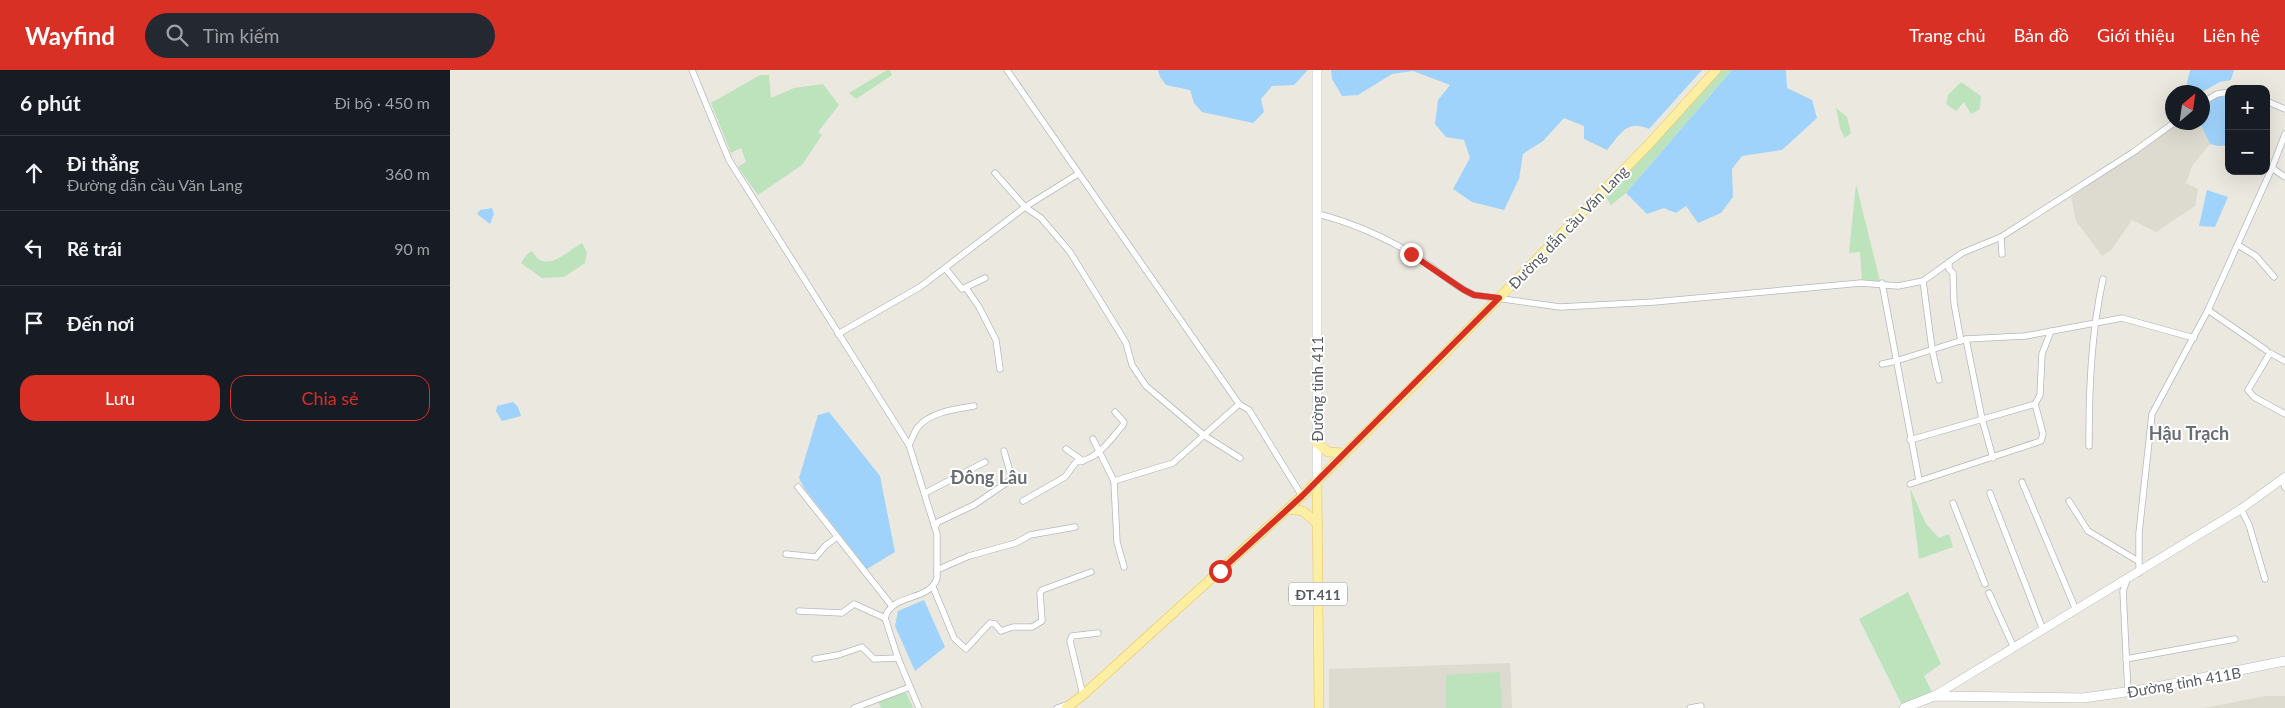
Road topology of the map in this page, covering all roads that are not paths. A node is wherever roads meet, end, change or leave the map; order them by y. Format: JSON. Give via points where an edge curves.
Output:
{"nodes":[{"id":1,"x":692,"y":70,"type":"edge"},
{"id":2,"x":1007,"y":70,"type":"edge"},
{"id":3,"x":1317,"y":70,"type":"edge"},
{"id":4,"x":1716,"y":70,"type":"edge"},
{"id":5,"x":2225,"y":93,"type":"edge"},
{"id":6,"x":2210,"y":98,"type":"edge"},
{"id":7,"x":2270,"y":103,"type":"edge"},
{"id":8,"x":2285,"y":109,"type":"edge"},
{"id":9,"x":2165,"y":129,"type":"edge"},
{"id":10,"x":2285,"y":134,"type":"edge"},
{"id":11,"x":2272,"y":168,"type":"junction"},
{"id":12,"x":994,"y":173,"type":"dead end"},
{"id":13,"x":1078,"y":174,"type":"junction"},
{"id":14,"x":2285,"y":177,"type":"edge"},
{"id":15,"x":1025,"y":207,"type":"junction"},
{"id":16,"x":1318,"y":214,"type":"junction"},
{"id":17,"x":2001,"y":237,"type":"junction"},
{"id":18,"x":2238,"y":245,"type":"junction"},
{"id":19,"x":2002,"y":254,"type":"dead end"},
{"id":20,"x":1949,"y":262,"type":"junction"},
{"id":21,"x":946,"y":269,"type":"junction"},
{"id":22,"x":2274,"y":277,"type":"dead end"},
{"id":23,"x":985,"y":278,"type":"dead end"},
{"id":24,"x":2103,"y":279,"type":"dead end"},
{"id":25,"x":1923,"y":281,"type":"junction"},
{"id":26,"x":1882,"y":283,"type":"junction"},
{"id":27,"x":966,"y":288,"type":"junction"},
{"id":28,"x":1499,"y":298,"type":"junction"},
{"id":29,"x":2208,"y":310,"type":"junction"},
{"id":30,"x":2094,"y":322,"type":"junction"},
{"id":31,"x":2051,"y":331,"type":"junction"},
{"id":32,"x":838,"y":334,"type":"junction"},
{"id":33,"x":2194,"y":338,"type":"junction"},
{"id":34,"x":1963,"y":340,"type":"junction"},
{"id":35,"x":1932,"y":349,"type":"junction"},
{"id":36,"x":2266,"y":350,"type":"dead end"},
{"id":37,"x":1896,"y":361,"type":"junction"},
{"id":38,"x":2285,"y":361,"type":"edge"},
{"id":39,"x":1882,"y":364,"type":"dead end"},
{"id":40,"x":1000,"y":369,"type":"dead end"},
{"id":41,"x":1940,"y":380,"type":"dead end"},
{"id":42,"x":1239,"y":404,"type":"junction"},
{"id":43,"x":2035,"y":404,"type":"junction"},
{"id":44,"x":974,"y":406,"type":"dead end"},
{"id":45,"x":1115,"y":412,"type":"dead end"},
{"id":46,"x":2285,"y":414,"type":"edge"},
{"id":47,"x":1982,"y":420,"type":"junction"},
{"id":48,"x":1205,"y":436,"type":"junction"},
{"id":49,"x":1093,"y":439,"type":"dead end"},
{"id":50,"x":1910,"y":440,"type":"junction"},
{"id":51,"x":1317,"y":443,"type":"junction"},
{"id":52,"x":910,"y":446,"type":"junction"},
{"id":53,"x":2090,"y":446,"type":"dead end"},
{"id":54,"x":1066,"y":450,"type":"dead end"},
{"id":55,"x":1004,"y":451,"type":"dead end"},
{"id":56,"x":1099,"y":452,"type":"junction"},
{"id":57,"x":1344,"y":453,"type":"junction"},
{"id":58,"x":1240,"y":458,"type":"dead end"},
{"id":59,"x":1993,"y":458,"type":"junction"},
{"id":60,"x":985,"y":462,"type":"dead end"},
{"id":61,"x":1084,"y":462,"type":"junction"},
{"id":62,"x":2283,"y":478,"type":"edge"},
{"id":63,"x":1919,"y":480,"type":"junction"},
{"id":64,"x":1114,"y":481,"type":"junction"},
{"id":65,"x":1317,"y":481,"type":"junction"},
{"id":66,"x":2022,"y":482,"type":"dead end"},
{"id":67,"x":1910,"y":484,"type":"dead end"},
{"id":68,"x":798,"y":487,"type":"dead end"},
{"id":69,"x":2285,"y":488,"type":"edge"},
{"id":70,"x":925,"y":493,"type":"junction"},
{"id":71,"x":1990,"y":493,"type":"dead end"},
{"id":72,"x":1302,"y":496,"type":"junction"},
{"id":73,"x":2069,"y":500,"type":"dead end"},
{"id":74,"x":1024,"y":501,"type":"dead end"},
{"id":75,"x":1952,"y":503,"type":"dead end"},
{"id":76,"x":1288,"y":509,"type":"junction"},
{"id":77,"x":2241,"y":509,"type":"junction"},
{"id":78,"x":1318,"y":524,"type":"junction"},
{"id":79,"x":935,"y":527,"type":"junction"},
{"id":80,"x":1075,"y":527,"type":"dead end"},
{"id":81,"x":837,"y":537,"type":"junction"},
{"id":82,"x":786,"y":554,"type":"dead end"},
{"id":83,"x":2138,"y":560,"type":"junction"},
{"id":84,"x":1124,"y":567,"type":"dead end"},
{"id":85,"x":937,"y":570,"type":"junction"},
{"id":86,"x":1091,"y":572,"type":"dead end"},
{"id":87,"x":2138,"y":573,"type":"junction"},
{"id":88,"x":2265,"y":579,"type":"dead end"},
{"id":89,"x":2127,"y":580,"type":"junction"},
{"id":90,"x":1985,"y":584,"type":"dead end"},
{"id":91,"x":933,"y":587,"type":"junction"},
{"id":92,"x":1989,"y":593,"type":"dead end"},
{"id":93,"x":892,"y":606,"type":"junction"},
{"id":94,"x":2076,"y":610,"type":"junction"},
{"id":95,"x":799,"y":611,"type":"dead end"},
{"id":96,"x":885,"y":618,"type":"junction"},
{"id":97,"x":2043,"y":630,"type":"junction"},
{"id":98,"x":1098,"y":633,"type":"dead end"},
{"id":99,"x":2235,"y":639,"type":"dead end"},
{"id":100,"x":2014,"y":648,"type":"junction"},
{"id":101,"x":898,"y":658,"type":"junction"},
{"id":102,"x":814,"y":659,"type":"dead end"},
{"id":103,"x":2126,"y":659,"type":"junction"},
{"id":104,"x":2285,"y":661,"type":"edge"},
{"id":105,"x":910,"y":687,"type":"junction"},
{"id":106,"x":2128,"y":693,"type":"junction"},
{"id":107,"x":1083,"y":695,"type":"junction"},
{"id":108,"x":1934,"y":696,"type":"junction"},
{"id":109,"x":1069,"y":706,"type":"edge"},
{"id":110,"x":1701,"y":706,"type":"dead end"},
{"id":111,"x":854,"y":708,"type":"edge"},
{"id":112,"x":919,"y":708,"type":"edge"},
{"id":113,"x":1057,"y":708,"type":"edge"},
{"id":114,"x":1319,"y":708,"type":"edge"},
{"id":115,"x":1690,"y":708,"type":"edge"},
{"id":116,"x":1904,"y":708,"type":"edge"}],
"edges":[{"from":1,"to":32,"type":"street","via":[[729,160]]},
{"from":2,"to":13,"type":"street"},
{"from":3,"to":16,"type":"main road","name":"Đường tỉnh 411","number":"ĐT.411"},
{"from":4,"to":28,"type":"main road","name":"Đường dẫn cầu Văn Lang","via":[[1650,143]]},
{"from":5,"to":6,"type":"street"},
{"from":7,"to":8,"type":"street"},
{"from":9,"to":17,"type":"street"},
{"from":10,"to":11,"type":"street"},
{"from":11,"to":14,"type":"street"},
{"from":11,"to":18,"type":"street"},
{"from":12,"to":15,"type":"street"},
{"from":13,"to":15,"type":"street"},
{"from":13,"to":42,"type":"street"},
{"from":15,"to":21,"type":"street"},
{"from":15,"to":48,"type":"street","via":[[1041,218],[1070,252],[1118,328],[1132,365],[1146,386]]},
{"from":16,"to":28,"type":"street","via":[[1349,222],[1411,254],[1474,295]]},
{"from":16,"to":51,"type":"main road","name":"Đường tỉnh 411","number":"ĐT.411"},
{"from":17,"to":19,"type":"street"},
{"from":17,"to":20,"type":"street"},
{"from":18,"to":22,"type":"street","via":[[2256,256]]},
{"from":18,"to":29,"type":"street"},
{"from":20,"to":25,"type":"street"},
{"from":20,"to":34,"type":"street"},
{"from":21,"to":27,"type":"street","via":[[960,286]]},
{"from":21,"to":32,"type":"street"},
{"from":23,"to":27,"type":"street"},
{"from":24,"to":30,"type":"street"},
{"from":25,"to":26,"type":"street","via":[[1898,286]]},
{"from":25,"to":35,"type":"street"},
{"from":26,"to":28,"type":"street","via":[[1560,307]]},
{"from":26,"to":37,"type":"street"},
{"from":27,"to":40,"type":"street","via":[[996,340]]},
{"from":28,"to":57,"type":"main road","name":"Đường dẫn cầu Văn Lang"},
{"from":29,"to":33,"type":"street"},
{"from":29,"to":36,"type":"street"},
{"from":30,"to":31,"type":"street"},
{"from":30,"to":33,"type":"street","via":[[2127,318]]},
{"from":30,"to":53,"type":"street","via":[[2088,394]]},
{"from":31,"to":34,"type":"street","via":[[2009,338]]},
{"from":31,"to":43,"type":"street","via":[[2042,354],[2040,395]]},
{"from":32,"to":52,"type":"street"},
{"from":33,"to":83,"type":"street","via":[[2151,419]]},
{"from":34,"to":35,"type":"street"},
{"from":34,"to":47,"type":"street"},
{"from":35,"to":37,"type":"street"},
{"from":35,"to":41,"type":"street"},
{"from":37,"to":39,"type":"street"},
{"from":37,"to":50,"type":"street"},
{"from":38,"to":46,"type":"street","via":[[2270,353],[2248,390],[2254,397]]},
{"from":42,"to":48,"type":"street"},
{"from":42,"to":72,"type":"street","via":[[1249,410]]},
{"from":43,"to":47,"type":"street"},
{"from":43,"to":59,"type":"street","via":[[2042,439]]},
{"from":44,"to":52,"type":"street","via":[[927,419],[918,428]]},
{"from":45,"to":56,"type":"street","via":[[1123,425]]},
{"from":47,"to":50,"type":"street"},
{"from":47,"to":59,"type":"street"},
{"from":48,"to":58,"type":"street"},
{"from":48,"to":64,"type":"street","via":[[1173,463]]},
{"from":49,"to":56,"type":"street"},
{"from":50,"to":63,"type":"street"},
{"from":51,"to":57,"type":"main road","via":[[1328,452]]},
{"from":51,"to":65,"type":"main road","name":"Đường tỉnh 411","number":"ĐT.411"},
{"from":52,"to":70,"type":"street"},
{"from":54,"to":61,"type":"street"},
{"from":55,"to":79,"type":"street","via":[[1012,480],[974,505],[938,522]]},
{"from":56,"to":61,"type":"street"},
{"from":56,"to":64,"type":"street"},
{"from":57,"to":65,"type":"main road","name":"Đường dẫn cầu Văn Lang"},
{"from":59,"to":63,"type":"street"},
{"from":60,"to":70,"type":"street"},
{"from":61,"to":74,"type":"street","via":[[1076,462],[1065,477]]},
{"from":62,"to":69,"type":"street"},
{"from":62,"to":77,"type":"street"},
{"from":63,"to":67,"type":"street"},
{"from":64,"to":84,"type":"street","via":[[1117,542]]},
{"from":65,"to":72,"type":"main road","name":"Đường dẫn cầu Văn Lang"},
{"from":65,"to":78,"type":"main road","name":"Đường tỉnh 411","number":"ĐT.411"},
{"from":66,"to":94,"type":"street"},
{"from":68,"to":81,"type":"street"},
{"from":70,"to":79,"type":"street"},
{"from":71,"to":97,"type":"street"},
{"from":72,"to":76,"type":"main road","name":"Đường dẫn cầu Văn Lang"},
{"from":73,"to":83,"type":"street","via":[[2088,531]]},
{"from":75,"to":90,"type":"street"},
{"from":76,"to":78,"type":"main road","via":[[1303,511]]},
{"from":76,"to":107,"type":"main road","name":"Đường dẫn cầu Văn Lang"},
{"from":77,"to":87,"type":"street"},
{"from":77,"to":88,"type":"street"},
{"from":78,"to":114,"type":"main road","name":"Đường tỉnh 411","number":"ĐT.411"},
{"from":79,"to":85,"type":"street"},
{"from":80,"to":85,"type":"street","via":[[1030,535]]},
{"from":81,"to":82,"type":"street","via":[[816,557]]},
{"from":81,"to":93,"type":"street"},
{"from":83,"to":87,"type":"street"},
{"from":85,"to":91,"type":"street"},
{"from":86,"to":91,"type":"street","via":[[1042,590],[1042,621],[1030,628],[1013,627],[1001,632],[990,623],[966,649],[954,638]]},
{"from":87,"to":89,"type":"street"},
{"from":89,"to":94,"type":"street"},
{"from":89,"to":103,"type":"street","via":[[2123,591]]},
{"from":91,"to":93,"type":"street"},
{"from":92,"to":100,"type":"street"},
{"from":93,"to":96,"type":"street"},
{"from":94,"to":97,"type":"street"},
{"from":95,"to":96,"type":"street","via":[[842,613],[854,604]]},
{"from":96,"to":101,"type":"street"},
{"from":97,"to":100,"type":"street"},
{"from":98,"to":107,"type":"street","via":[[1072,636],[1070,641]]},
{"from":99,"to":103,"type":"street"},
{"from":100,"to":108,"type":"street"},
{"from":101,"to":102,"type":"street","via":[[874,659],[862,647]]},
{"from":101,"to":105,"type":"street"},
{"from":103,"to":106,"type":"street"},
{"from":104,"to":106,"type":"main road","name":"Đường tỉnh 411B"},
{"from":105,"to":111,"type":"street"},
{"from":105,"to":112,"type":"street"},
{"from":106,"to":108,"type":"main road","name":"Đường tỉnh 411B","via":[[2083,698]]},
{"from":107,"to":109,"type":"main road","name":"Đường dẫn cầu Văn Lang"},
{"from":108,"to":116,"type":"main road","name":"Đường tỉnh 411B"},
{"from":109,"to":113,"type":"street"},
{"from":110,"to":115,"type":"street"}]}
